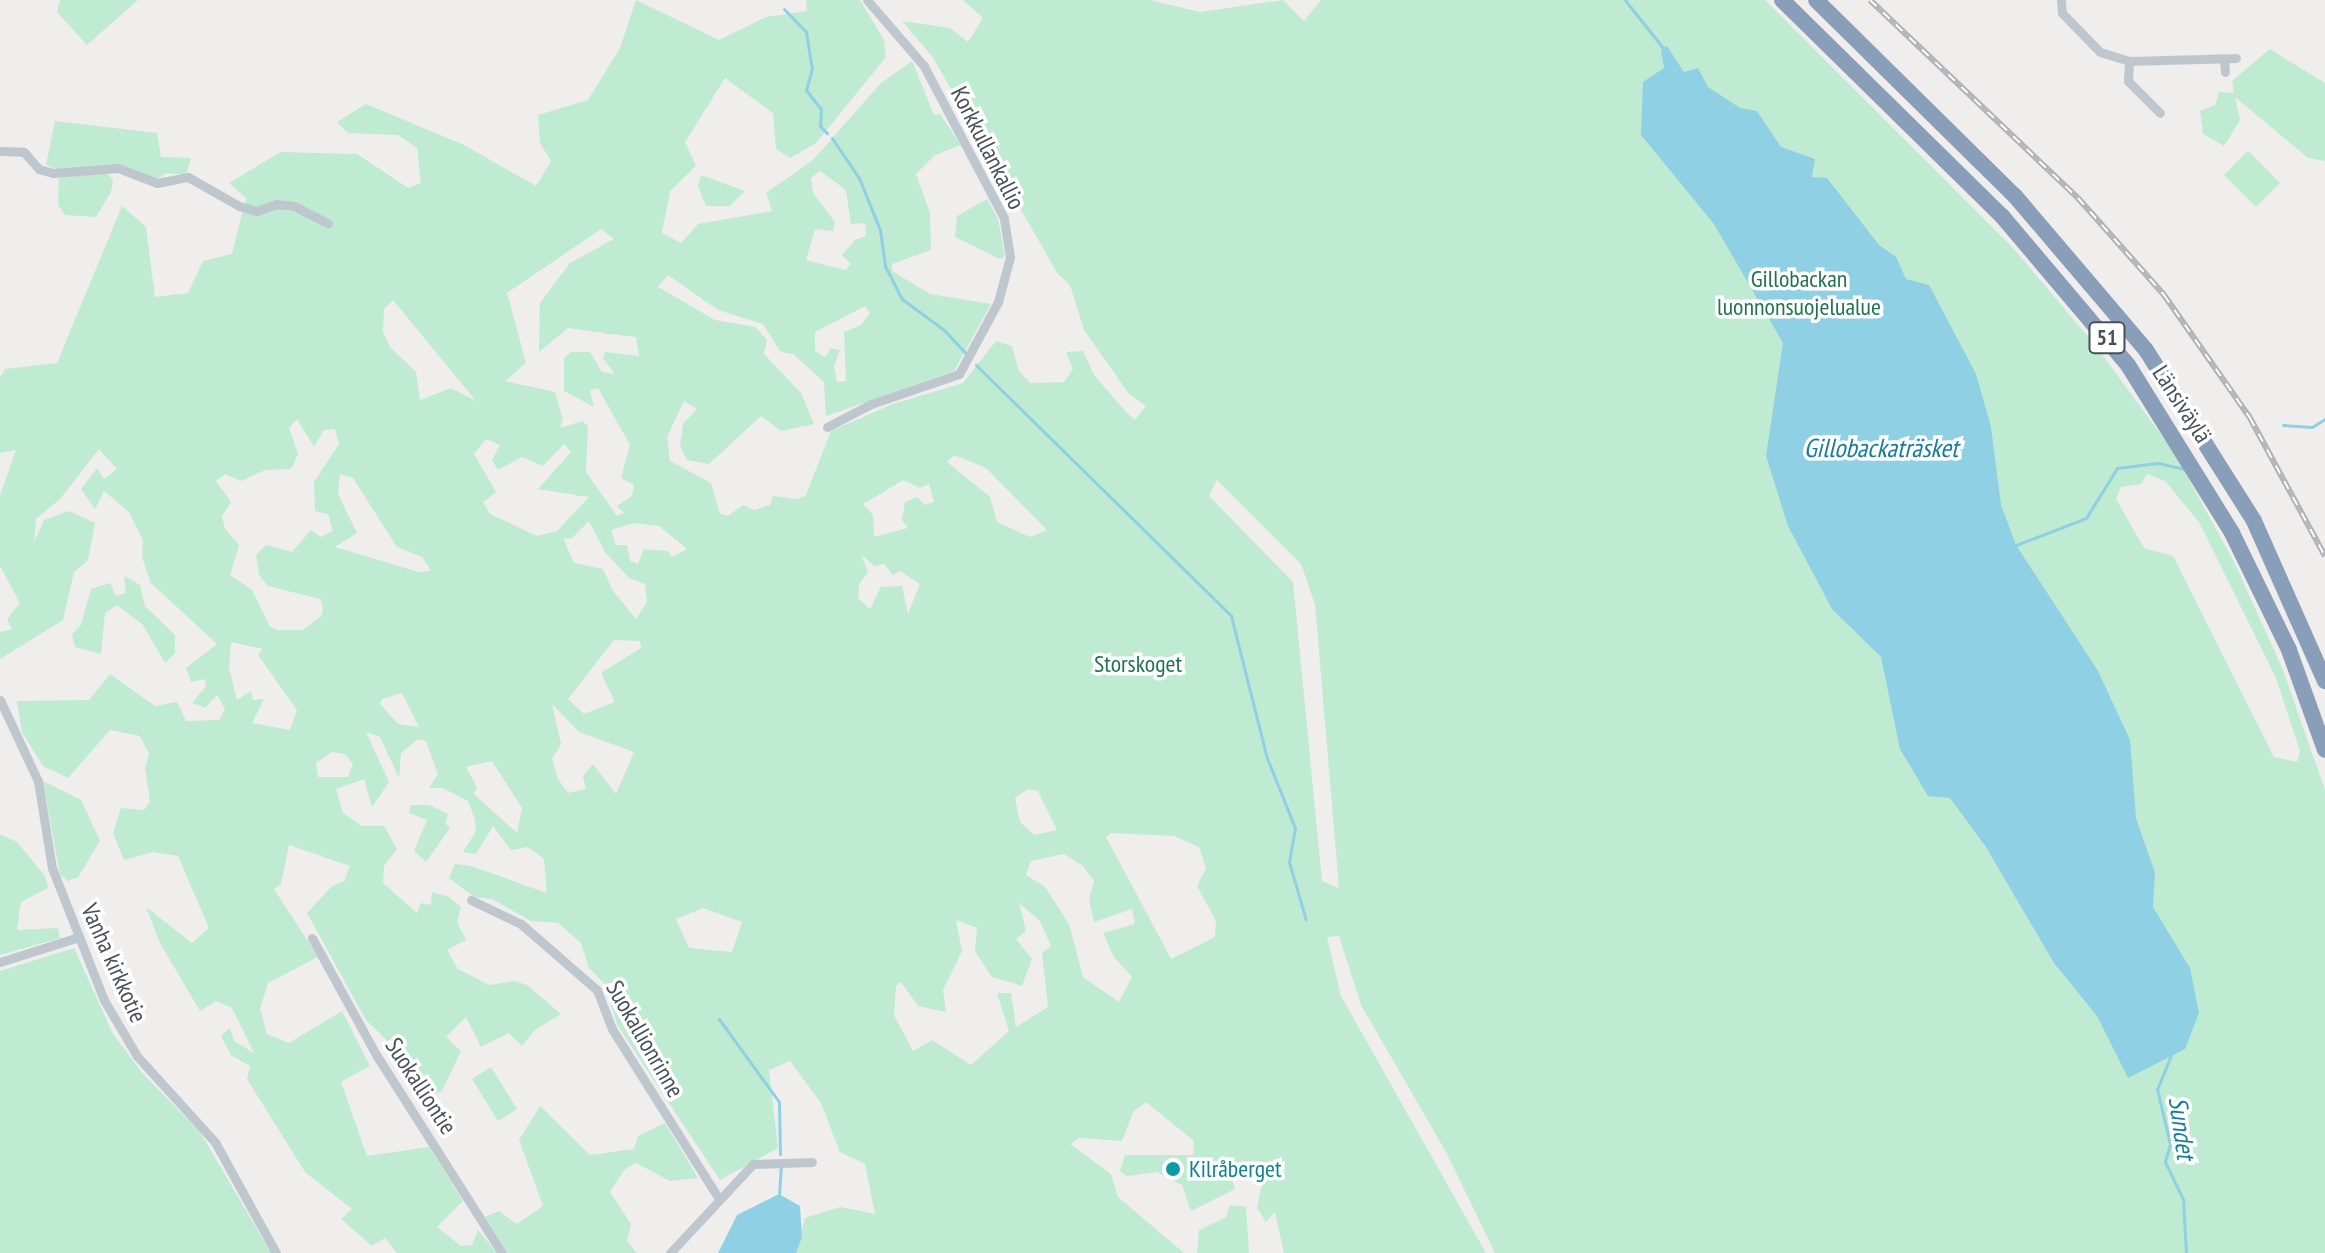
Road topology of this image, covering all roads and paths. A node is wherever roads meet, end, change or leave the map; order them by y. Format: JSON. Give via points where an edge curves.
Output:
{"nodes":[{"id":1,"x":867,"y":0,"type":"edge"},
{"id":2,"x":1782,"y":0,"type":"edge"},
{"id":3,"x":1816,"y":0,"type":"edge"},
{"id":4,"x":2061,"y":0,"type":"edge"},
{"id":5,"x":2236,"y":58,"type":"dead end"},
{"id":6,"x":2224,"y":59,"type":"junction"},
{"id":7,"x":2129,"y":61,"type":"junction"},
{"id":8,"x":2225,"y":72,"type":"dead end"},
{"id":9,"x":2160,"y":113,"type":"dead end"},
{"id":10,"x":0,"y":151,"type":"edge"},
{"id":11,"x":328,"y":223,"type":"dead end"},
{"id":12,"x":827,"y":427,"type":"dead end"},
{"id":13,"x":2325,"y":681,"type":"edge"},
{"id":14,"x":0,"y":700,"type":"edge"},
{"id":15,"x":2325,"y":750,"type":"edge"},
{"id":16,"x":471,"y":900,"type":"dead end"},
{"id":17,"x":79,"y":937,"type":"junction"},
{"id":18,"x":312,"y":938,"type":"dead end"},
{"id":19,"x":0,"y":962,"type":"edge"},
{"id":20,"x":812,"y":1162,"type":"dead end"},
{"id":21,"x":718,"y":1197,"type":"junction"},
{"id":22,"x":276,"y":1253,"type":"edge"},
{"id":23,"x":502,"y":1253,"type":"edge"},
{"id":24,"x":670,"y":1253,"type":"edge"}],
"edges":[{"from":1,"to":12,"type":"street","name":"Korkkullankallio","via":[[924,66],[1004,218],[1010,257],[998,302],[959,374],[871,404]]},
{"from":2,"to":15,"type":"highway","name":"Länsiväylä","number":"51","via":[[2002,216],[2128,365],[2232,533],[2289,650]]},
{"from":3,"to":13,"type":"highway","name":"Länsiväylä","number":"51","via":[[2015,196],[2146,350],[2254,521]]},
{"from":4,"to":7,"type":"street","via":[[2062,13],[2100,52]]},
{"from":5,"to":6,"type":"street"},
{"from":6,"to":7,"type":"street"},
{"from":6,"to":8,"type":"street"},
{"from":7,"to":9,"type":"street","via":[[2128,81]]},
{"from":10,"to":11,"type":"street","via":[[24,152],[39,169],[53,173],[118,168],[157,183],[188,177],[239,206],[257,211],[294,206]]},
{"from":14,"to":17,"type":"street","name":"Vanha kirkkotie","via":[[38,781],[52,868]]},
{"from":16,"to":21,"type":"street","name":"Suokallionrinne","via":[[521,924],[597,990],[612,1029]]},
{"from":17,"to":19,"type":"street"},
{"from":17,"to":22,"type":"street","name":"Vanha kirkkotie","via":[[119,1029],[158,1082],[215,1142]]},
{"from":18,"to":23,"type":"street","name":"Suokalliontie","via":[[377,1056]]},
{"from":20,"to":21,"type":"street","via":[[753,1164]]},
{"from":21,"to":24,"type":"street"}]}
